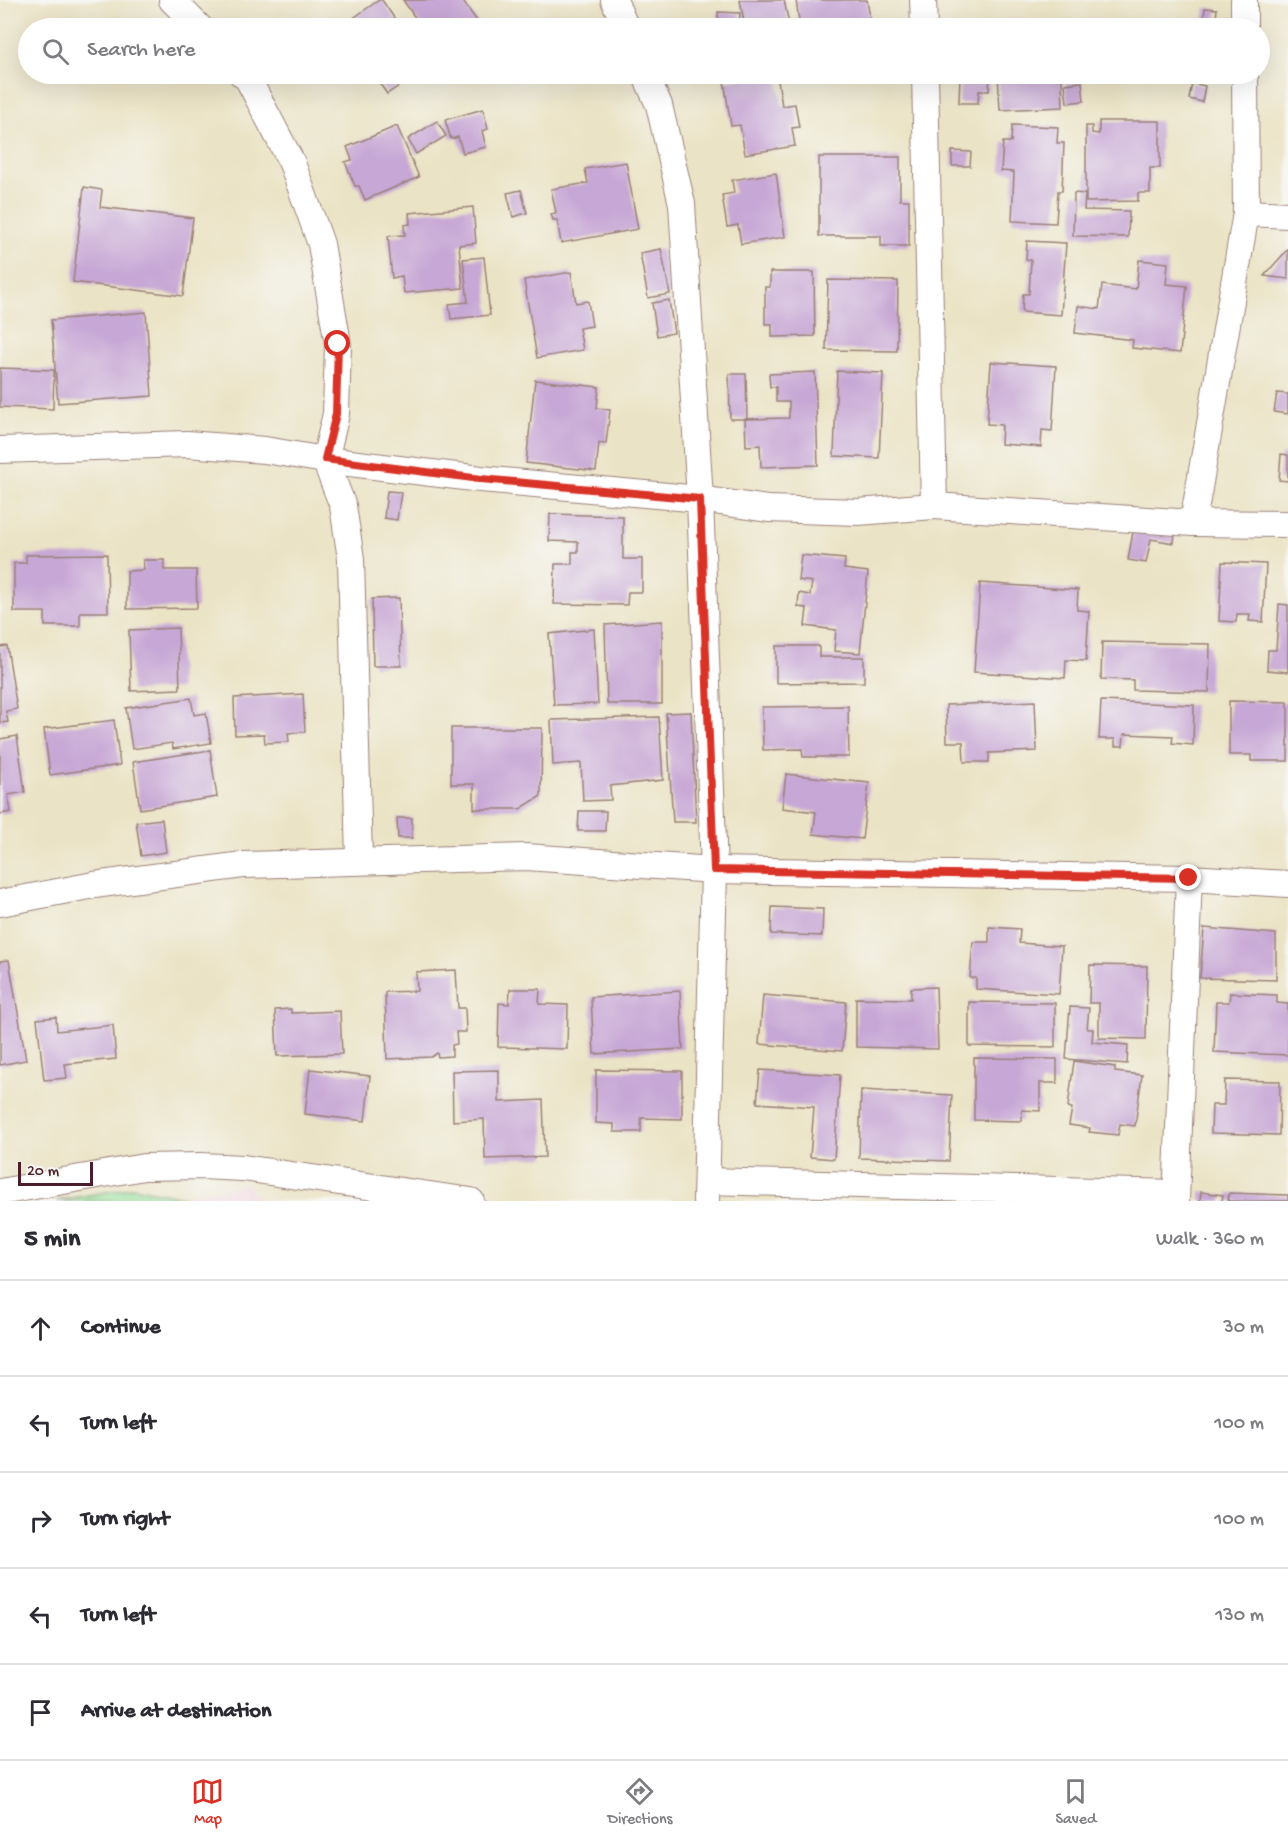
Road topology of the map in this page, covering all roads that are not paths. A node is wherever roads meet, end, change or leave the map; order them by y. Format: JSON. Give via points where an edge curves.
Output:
{"nodes":[{"id":1,"x":172,"y":0,"type":"edge"},
{"id":2,"x":614,"y":0,"type":"edge"},
{"id":3,"x":923,"y":0,"type":"edge"},
{"id":4,"x":1244,"y":0,"type":"edge"},
{"id":5,"x":190,"y":18,"type":"edge"},
{"id":6,"x":622,"y":18,"type":"edge"},
{"id":7,"x":924,"y":18,"type":"edge"},
{"id":8,"x":1244,"y":18,"type":"edge"},
{"id":9,"x":251,"y":84,"type":"edge"},
{"id":10,"x":650,"y":84,"type":"edge"},
{"id":11,"x":925,"y":84,"type":"edge"},
{"id":12,"x":1245,"y":84,"type":"edge"},
{"id":13,"x":1246,"y":213,"type":"junction"},
{"id":14,"x":1288,"y":215,"type":"edge"},
{"id":15,"x":0,"y":450,"type":"edge"},
{"id":16,"x":325,"y":459,"type":"junction"},
{"id":17,"x":700,"y":499,"type":"junction"},
{"id":18,"x":934,"y":506,"type":"junction"},
{"id":19,"x":1193,"y":523,"type":"junction"},
{"id":20,"x":1288,"y":524,"type":"edge"},
{"id":21,"x":359,"y":860,"type":"junction"},
{"id":22,"x":714,"y":870,"type":"junction"},
{"id":23,"x":1189,"y":878,"type":"junction"},
{"id":24,"x":1288,"y":884,"type":"edge"},
{"id":25,"x":0,"y":903,"type":"edge"},
{"id":26,"x":706,"y":1191,"type":"edge"},
{"id":27,"x":0,"y":1192,"type":"edge"},
{"id":28,"x":1176,"y":1197,"type":"edge"},
{"id":29,"x":471,"y":1201,"type":"edge"}],
"edges":[{"from":1,"to":5,"type":"street"},
{"from":2,"to":6,"type":"street"},
{"from":3,"to":7,"type":"street"},
{"from":4,"to":8,"type":"street"},
{"from":9,"to":16,"type":"street","via":[[292,163],[321,244],[338,344],[336,414]]},
{"from":10,"to":17,"type":"street","via":[[659,105],[682,204]]},
{"from":11,"to":18,"type":"street"},
{"from":12,"to":13,"type":"street"},
{"from":13,"to":14,"type":"street"},
{"from":13,"to":19,"type":"street"},
{"from":15,"to":16,"type":"street","via":[[187,444]]},
{"from":16,"to":17,"type":"street","via":[[481,479]]},
{"from":16,"to":21,"type":"street","via":[[343,506],[351,559]]},
{"from":17,"to":18,"type":"street","via":[[768,509],[858,512]]},
{"from":17,"to":22,"type":"street"},
{"from":18,"to":19,"type":"street"},
{"from":19,"to":20,"type":"street"},
{"from":21,"to":22,"type":"street","via":[[526,857]]},
{"from":21,"to":25,"type":"street","via":[[243,865],[94,885]]},
{"from":22,"to":23,"type":"street"},
{"from":22,"to":26,"type":"street"},
{"from":23,"to":24,"type":"street"},
{"from":23,"to":28,"type":"street"},
{"from":26,"to":28,"type":"street"},
{"from":27,"to":29,"type":"street","via":[[144,1167],[201,1166],[243,1168]]}]}
